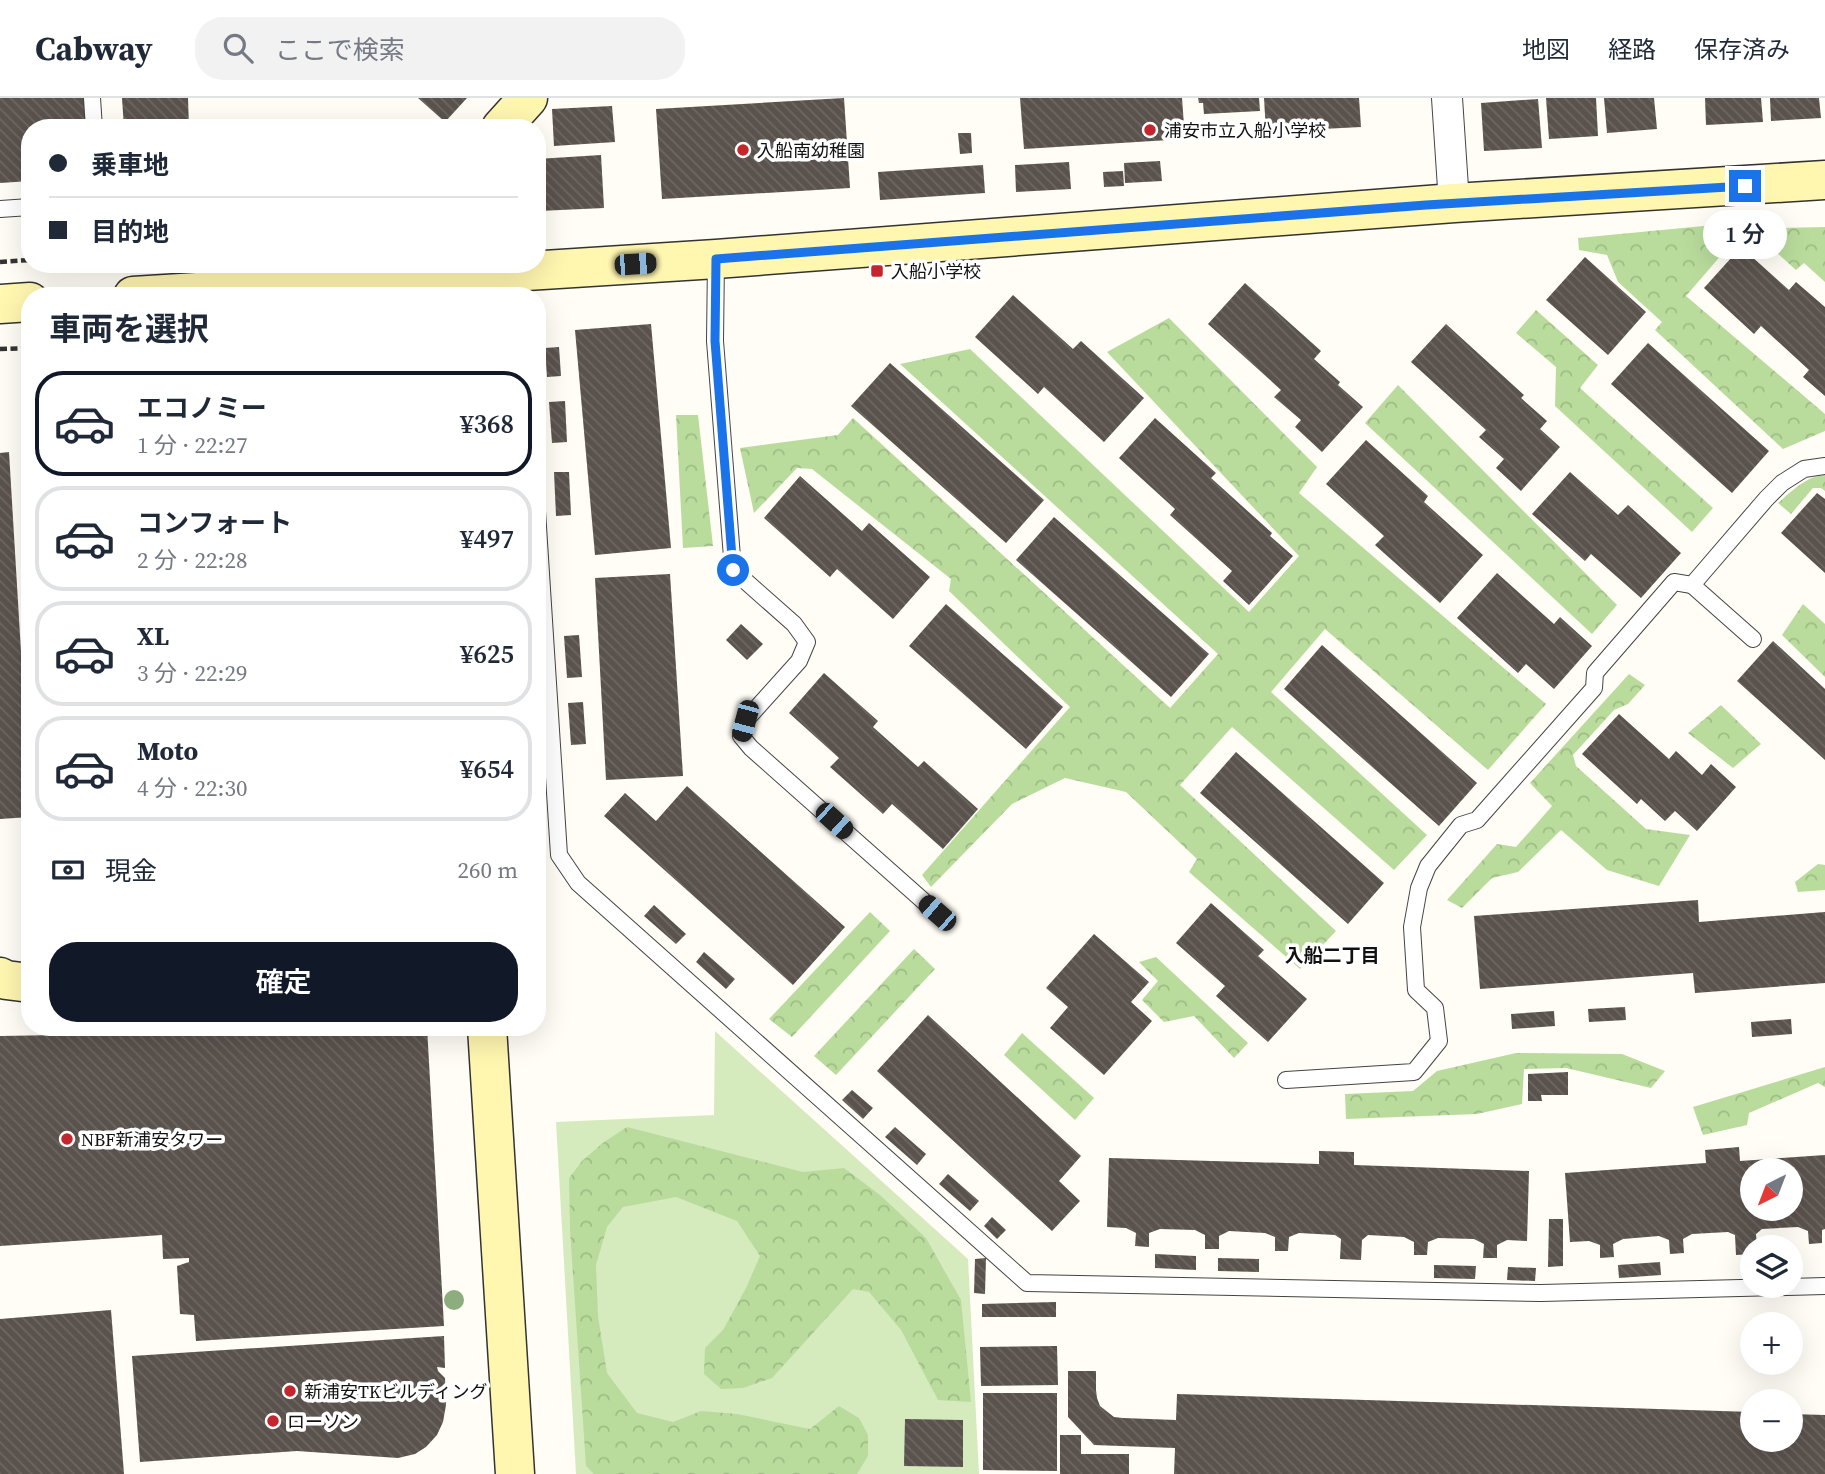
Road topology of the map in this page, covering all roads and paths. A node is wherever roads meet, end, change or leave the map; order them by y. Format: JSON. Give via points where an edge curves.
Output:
{"nodes":[{"id":1,"x":92,"y":98,"type":"edge"},
{"id":2,"x":527,"y":98,"type":"edge"},
{"id":3,"x":1447,"y":98,"type":"edge"},
{"id":4,"x":93,"y":119,"type":"edge"},
{"id":5,"x":509,"y":119,"type":"edge"},
{"id":6,"x":1825,"y":180,"type":"edge"},
{"id":7,"x":1454,"y":204,"type":"junction"},
{"id":8,"x":21,"y":208,"type":"edge"},
{"id":9,"x":0,"y":209,"type":"edge"},
{"id":10,"x":716,"y":259,"type":"junction"},
{"id":11,"x":21,"y":261,"type":"edge"},
{"id":12,"x":0,"y":262,"type":"edge"},
{"id":13,"x":546,"y":272,"type":"edge"},
{"id":14,"x":526,"y":273,"type":"edge"},
{"id":15,"x":444,"y":279,"type":"edge"},
{"id":16,"x":298,"y":287,"type":"edge"},
{"id":17,"x":21,"y":303,"type":"edge"},
{"id":18,"x":0,"y":304,"type":"edge"},
{"id":19,"x":21,"y":348,"type":"edge"},
{"id":20,"x":0,"y":349,"type":"edge"},
{"id":21,"x":1825,"y":466,"type":"edge"},
{"id":22,"x":1692,"y":585,"type":"junction"},
{"id":23,"x":1753,"y":639,"type":"dead end"},
{"id":24,"x":546,"y":652,"type":"edge"},
{"id":25,"x":937,"y":913,"type":"dead end"},
{"id":26,"x":0,"y":977,"type":"edge"},
{"id":27,"x":21,"y":982,"type":"edge"},
{"id":28,"x":488,"y":1036,"type":"edge"},
{"id":29,"x":1286,"y":1080,"type":"dead end"},
{"id":30,"x":1825,"y":1286,"type":"edge"},
{"id":31,"x":515,"y":1474,"type":"edge"}],
"edges":[{"from":1,"to":4,"type":"lane"},
{"from":2,"to":5,"type":"street"},
{"from":3,"to":7,"type":"street"},
{"from":6,"to":7,"type":"street"},
{"from":7,"to":10,"type":"street"},
{"from":8,"to":9,"type":"lane"},
{"from":10,"to":13,"type":"street"},
{"from":10,"to":25,"type":"lane","via":[[715,341],[733,570],[794,624],[807,642],[799,661],[745,721],[741,736]]},
{"from":11,"to":12,"type":"path"},
{"from":14,"to":15,"type":"street"},
{"from":15,"to":16,"type":"street"},
{"from":17,"to":18,"type":"street"},
{"from":19,"to":20,"type":"path"},
{"from":21,"to":22,"type":"lane","via":[[1804,470],[1782,483]]},
{"from":22,"to":23,"type":"lane"},
{"from":22,"to":29,"type":"lane","via":[[1674,582],[1595,673],[1594,688],[1477,820],[1461,825],[1428,866],[1412,927],[1416,990],[1435,1008],[1439,1041],[1414,1072]]},
{"from":24,"to":30,"type":"lane","via":[[559,855],[578,883],[1027,1283],[1541,1293]]},
{"from":26,"to":27,"type":"street"},
{"from":28,"to":31,"type":"street"}]}
